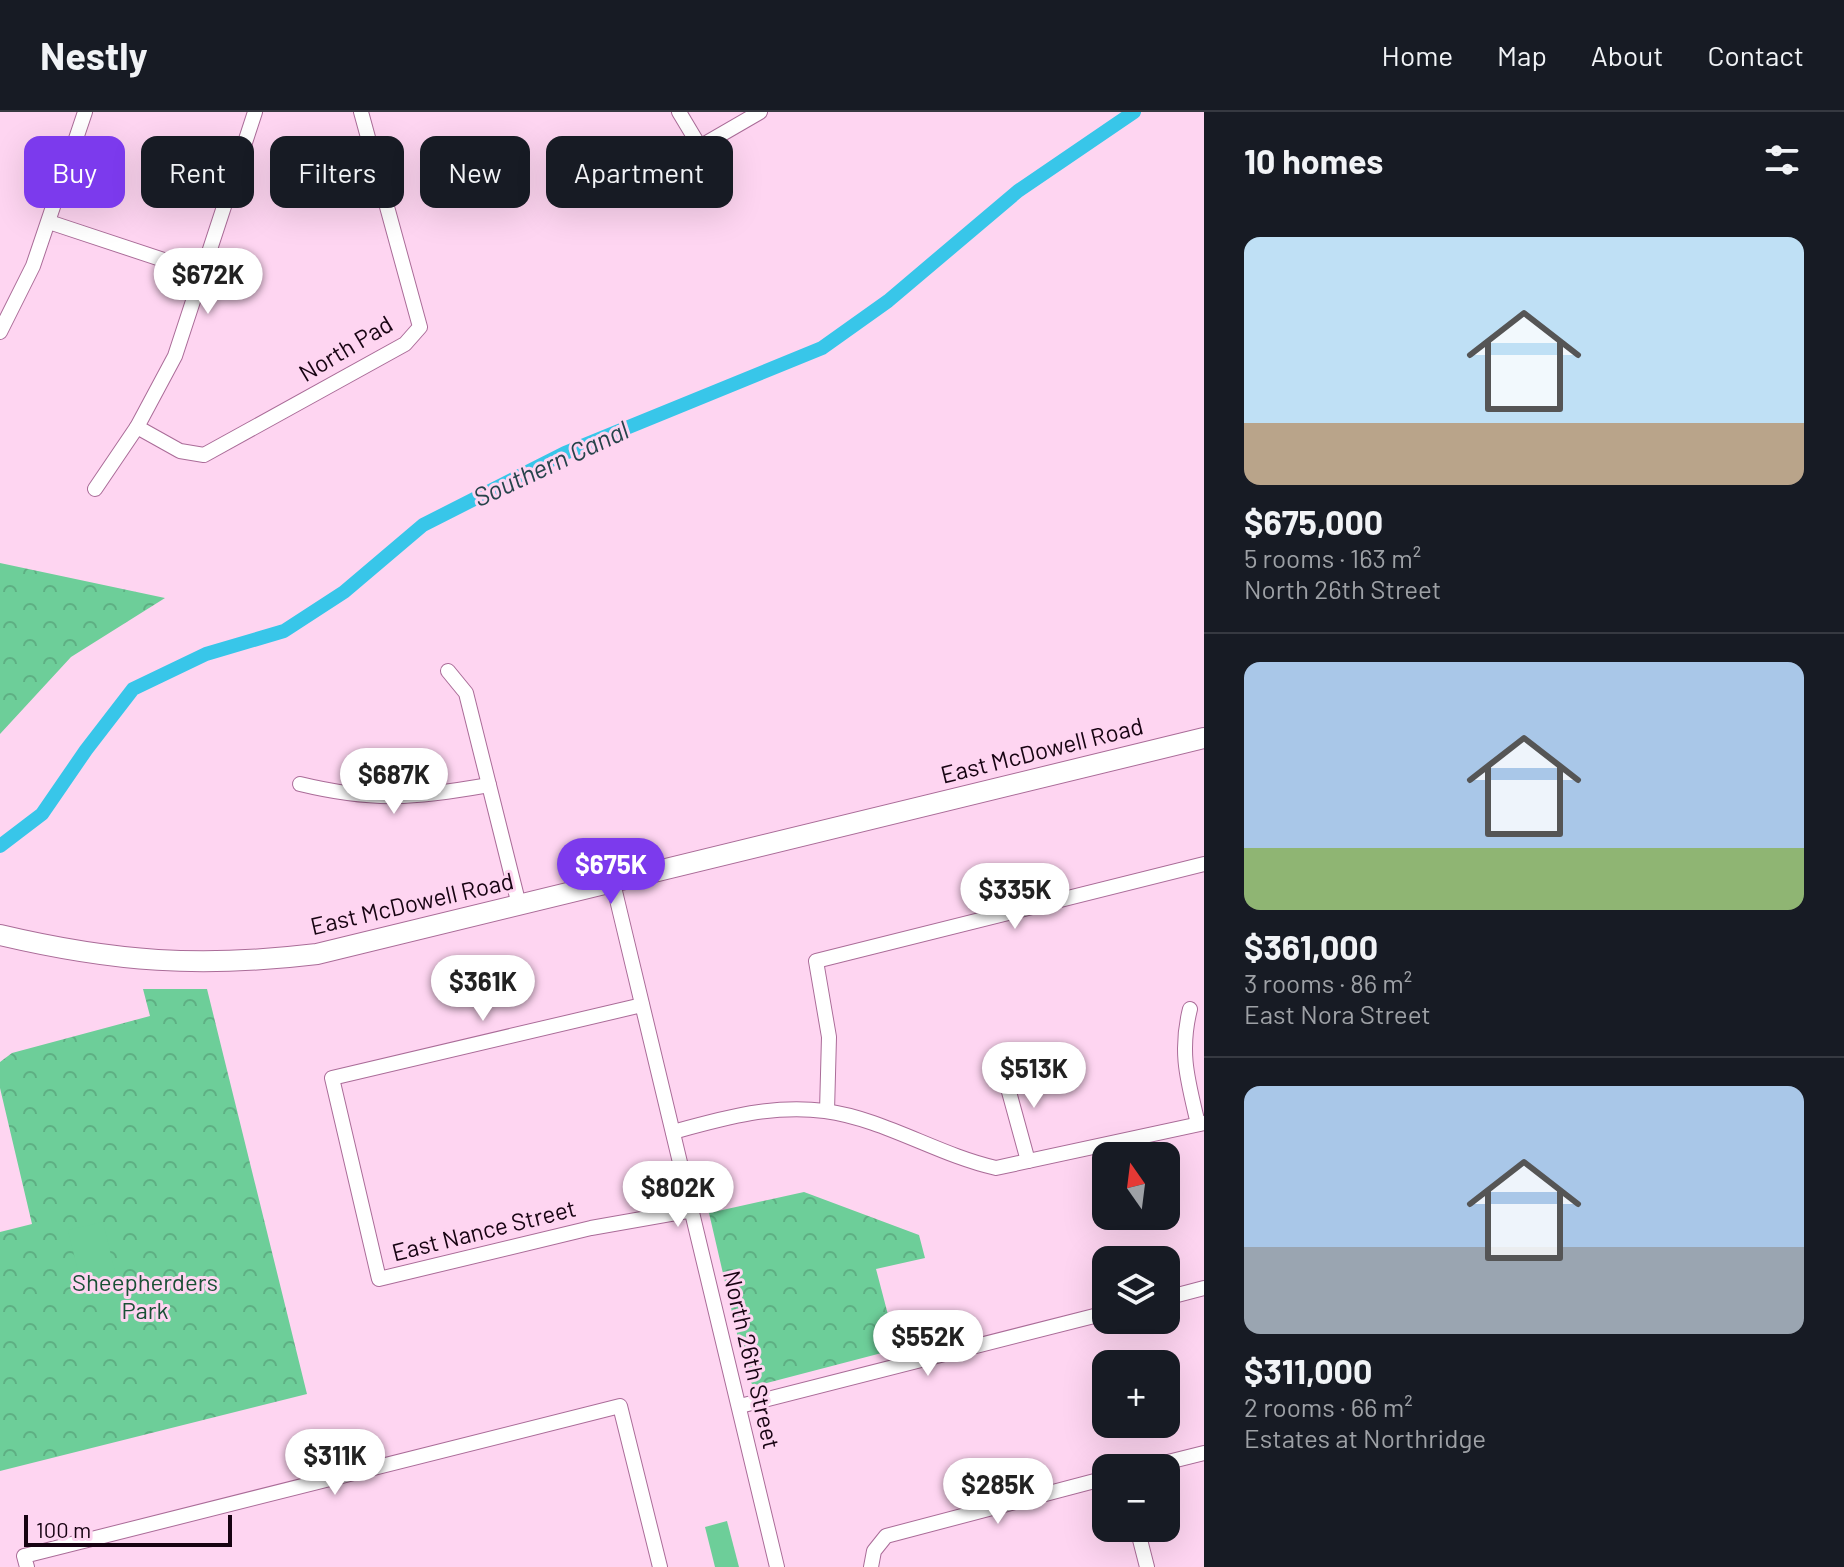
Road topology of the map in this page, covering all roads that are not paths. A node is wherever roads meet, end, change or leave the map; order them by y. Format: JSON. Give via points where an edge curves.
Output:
{"nodes":[{"id":1,"x":85,"y":112,"type":"edge"},
{"id":2,"x":255,"y":112,"type":"edge"},
{"id":3,"x":361,"y":112,"type":"edge"},
{"id":4,"x":679,"y":112,"type":"edge"},
{"id":5,"x":760,"y":112,"type":"edge"},
{"id":6,"x":693,"y":136,"type":"edge"},
{"id":7,"x":719,"y":136,"type":"edge"},
{"id":8,"x":49,"y":222,"type":"junction"},
{"id":9,"x":203,"y":273,"type":"junction"},
{"id":10,"x":0,"y":332,"type":"edge"},
{"id":11,"x":137,"y":427,"type":"junction"},
{"id":12,"x":95,"y":489,"type":"dead end"},
{"id":13,"x":448,"y":671,"type":"dead end"},
{"id":14,"x":1204,"y":738,"type":"edge"},
{"id":15,"x":300,"y":784,"type":"dead end"},
{"id":16,"x":489,"y":785,"type":"junction"},
{"id":17,"x":1204,"y":864,"type":"edge"},
{"id":18,"x":613,"y":883,"type":"junction"},
{"id":19,"x":519,"y":905,"type":"junction"},
{"id":20,"x":0,"y":935,"type":"edge"},
{"id":21,"x":642,"y":1005,"type":"junction"},
{"id":22,"x":1190,"y":1009,"type":"dead end"},
{"id":23,"x":1003,"y":1070,"type":"dead end"},
{"id":24,"x":827,"y":1111,"type":"junction"},
{"id":25,"x":1201,"y":1123,"type":"edge"},
{"id":26,"x":673,"y":1132,"type":"junction"},
{"id":27,"x":1028,"y":1161,"type":"junction"},
{"id":28,"x":693,"y":1210,"type":"junction"},
{"id":29,"x":1204,"y":1288,"type":"edge"},
{"id":30,"x":1180,"y":1294,"type":"edge"},
{"id":31,"x":1092,"y":1317,"type":"edge"},
{"id":32,"x":740,"y":1406,"type":"junction"},
{"id":33,"x":1204,"y":1453,"type":"edge"},
{"id":34,"x":1180,"y":1459,"type":"edge"},
{"id":35,"x":1092,"y":1482,"type":"edge"},
{"id":36,"x":1141,"y":1542,"type":"edge"},
{"id":37,"x":27,"y":1567,"type":"edge"},
{"id":38,"x":660,"y":1567,"type":"edge"},
{"id":39,"x":777,"y":1567,"type":"edge"},
{"id":40,"x":871,"y":1567,"type":"edge"},
{"id":41,"x":1147,"y":1567,"type":"edge"}],
"edges":[{"from":1,"to":8,"type":"street"},
{"from":2,"to":9,"type":"street"},
{"from":3,"to":11,"type":"street","name":"North Pad","via":[[420,327],[405,344],[204,455],[180,451]]},
{"from":4,"to":6,"type":"street"},
{"from":5,"to":7,"type":"street"},
{"from":8,"to":9,"type":"street"},
{"from":8,"to":10,"type":"street"},
{"from":9,"to":11,"type":"street","via":[[175,356]]},
{"from":11,"to":12,"type":"street"},
{"from":13,"to":16,"type":"street","via":[[466,693]]},
{"from":14,"to":18,"type":"main road","name":"East McDowell Road"},
{"from":15,"to":16,"type":"street","via":[[380,798]]},
{"from":16,"to":19,"type":"street"},
{"from":17,"to":24,"type":"street","via":[[816,961],[829,1037]]},
{"from":18,"to":19,"type":"main road","name":"East McDowell Road"},
{"from":18,"to":21,"type":"street","name":"North 26th Street"},
{"from":19,"to":20,"type":"main road","name":"East McDowell Road","via":[[331,951],[236,962],[135,960]]},
{"from":21,"to":26,"type":"street","name":"North 26th Street"},
{"from":21,"to":28,"type":"street","name":"East Nance Street","via":[[332,1078],[379,1279],[591,1228]]},
{"from":22,"to":25,"type":"street","via":[[1183,1038],[1186,1071]]},
{"from":23,"to":27,"type":"street"},
{"from":24,"to":26,"type":"street","via":[[784,1108],[744,1113]]},
{"from":24,"to":27,"type":"street","via":[[964,1161],[996,1168]]},
{"from":25,"to":27,"type":"street"},
{"from":26,"to":28,"type":"street","name":"North 26th Street"},
{"from":28,"to":32,"type":"street","name":"North 26th Street"},
{"from":29,"to":30,"type":"street"},
{"from":31,"to":32,"type":"street"},
{"from":32,"to":39,"type":"street","name":"North 26th Street"},
{"from":33,"to":34,"type":"street"},
{"from":35,"to":40,"type":"street","via":[[886,1536],[874,1551]]},
{"from":36,"to":41,"type":"street"},
{"from":37,"to":38,"type":"street","via":[[24,1556],[620,1406]]}]}
